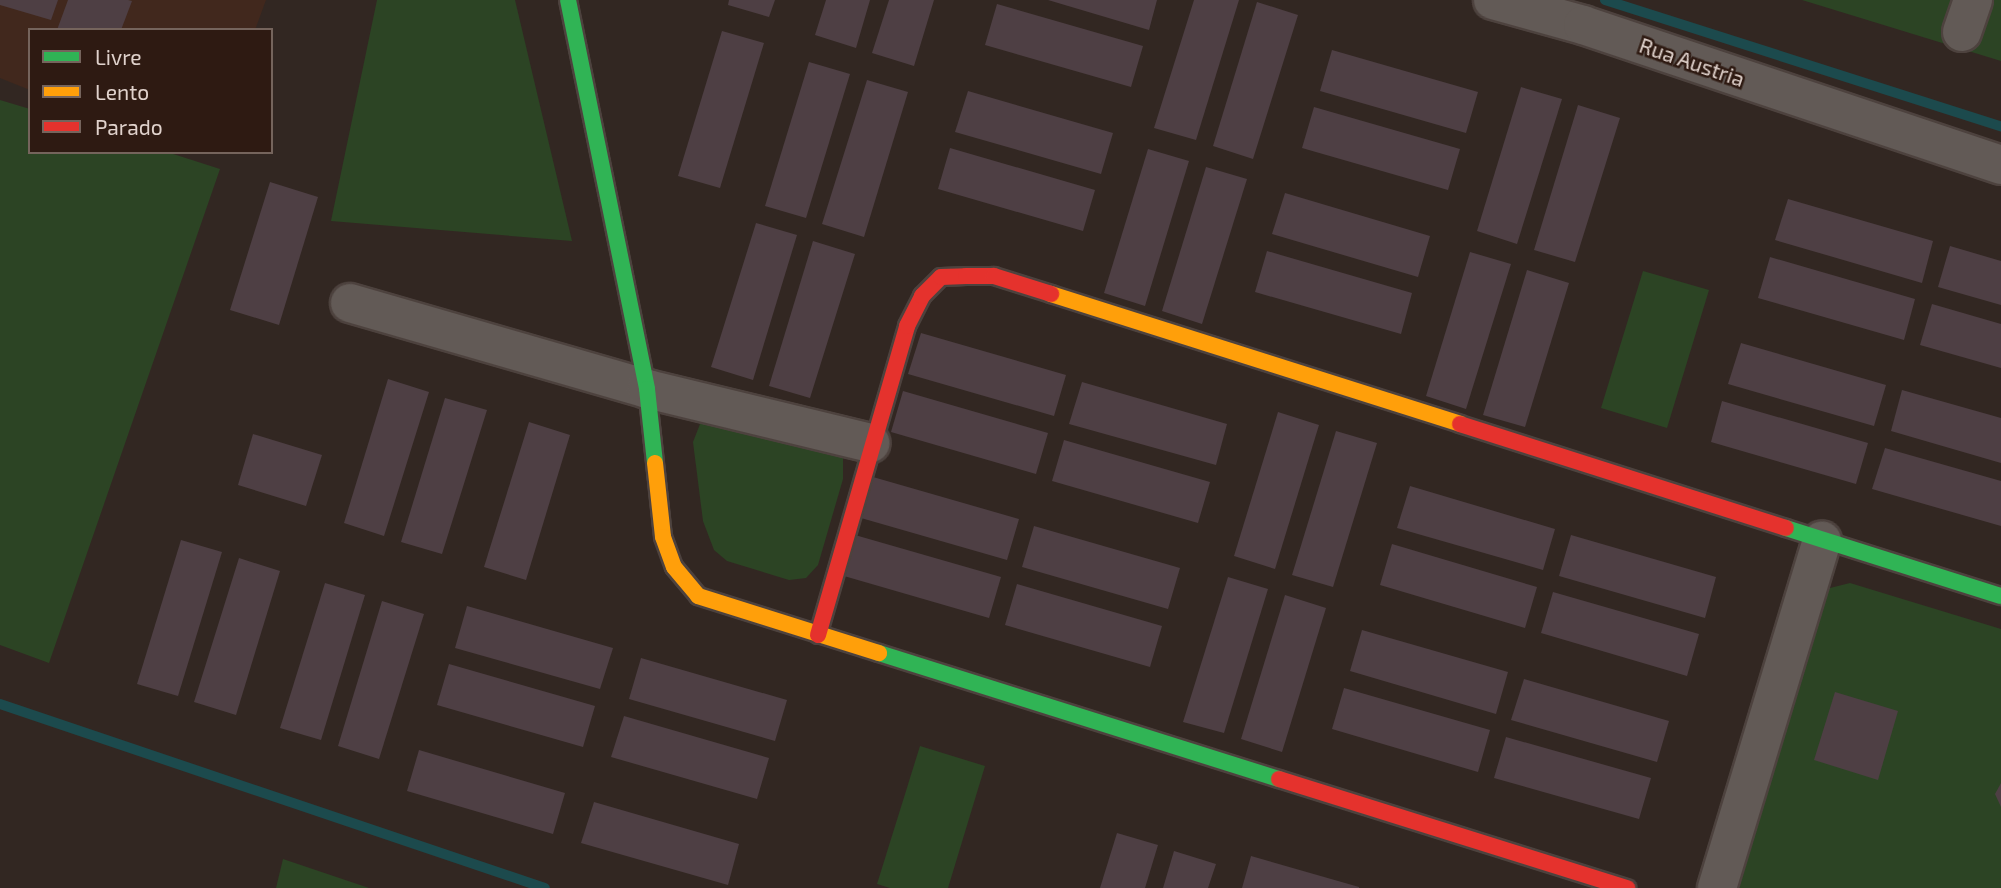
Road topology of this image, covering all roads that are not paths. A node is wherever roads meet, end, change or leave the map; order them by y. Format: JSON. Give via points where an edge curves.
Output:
{"nodes":[{"id":1,"x":568,"y":0,"type":"edge"},
{"id":2,"x":1493,"y":0,"type":"edge"},
{"id":3,"x":2001,"y":164,"type":"edge"},
{"id":4,"x":350,"y":303,"type":"dead end"},
{"id":5,"x":647,"y":389,"type":"junction"},
{"id":6,"x":871,"y":443,"type":"junction"},
{"id":7,"x":1822,"y":540,"type":"junction"},
{"id":8,"x":2001,"y":596,"type":"edge"},
{"id":9,"x":818,"y":635,"type":"junction"},
{"id":10,"x":1627,"y":888,"type":"edge"},
{"id":11,"x":1717,"y":888,"type":"edge"}],
"edges":[{"from":1,"to":5,"type":"street"},
{"from":2,"to":3,"type":"street","name":"Rua Austria","via":[[1583,25]]},
{"from":4,"to":5,"type":"street"},
{"from":5,"to":6,"type":"street"},
{"from":5,"to":9,"type":"street","via":[[663,537],[674,566],[698,596]]},
{"from":6,"to":7,"type":"street","via":[[907,326],[922,296],[941,277],[994,276]]},
{"from":6,"to":9,"type":"street"},
{"from":7,"to":8,"type":"street"},
{"from":7,"to":11,"type":"street"},
{"from":9,"to":10,"type":"street"}]}
